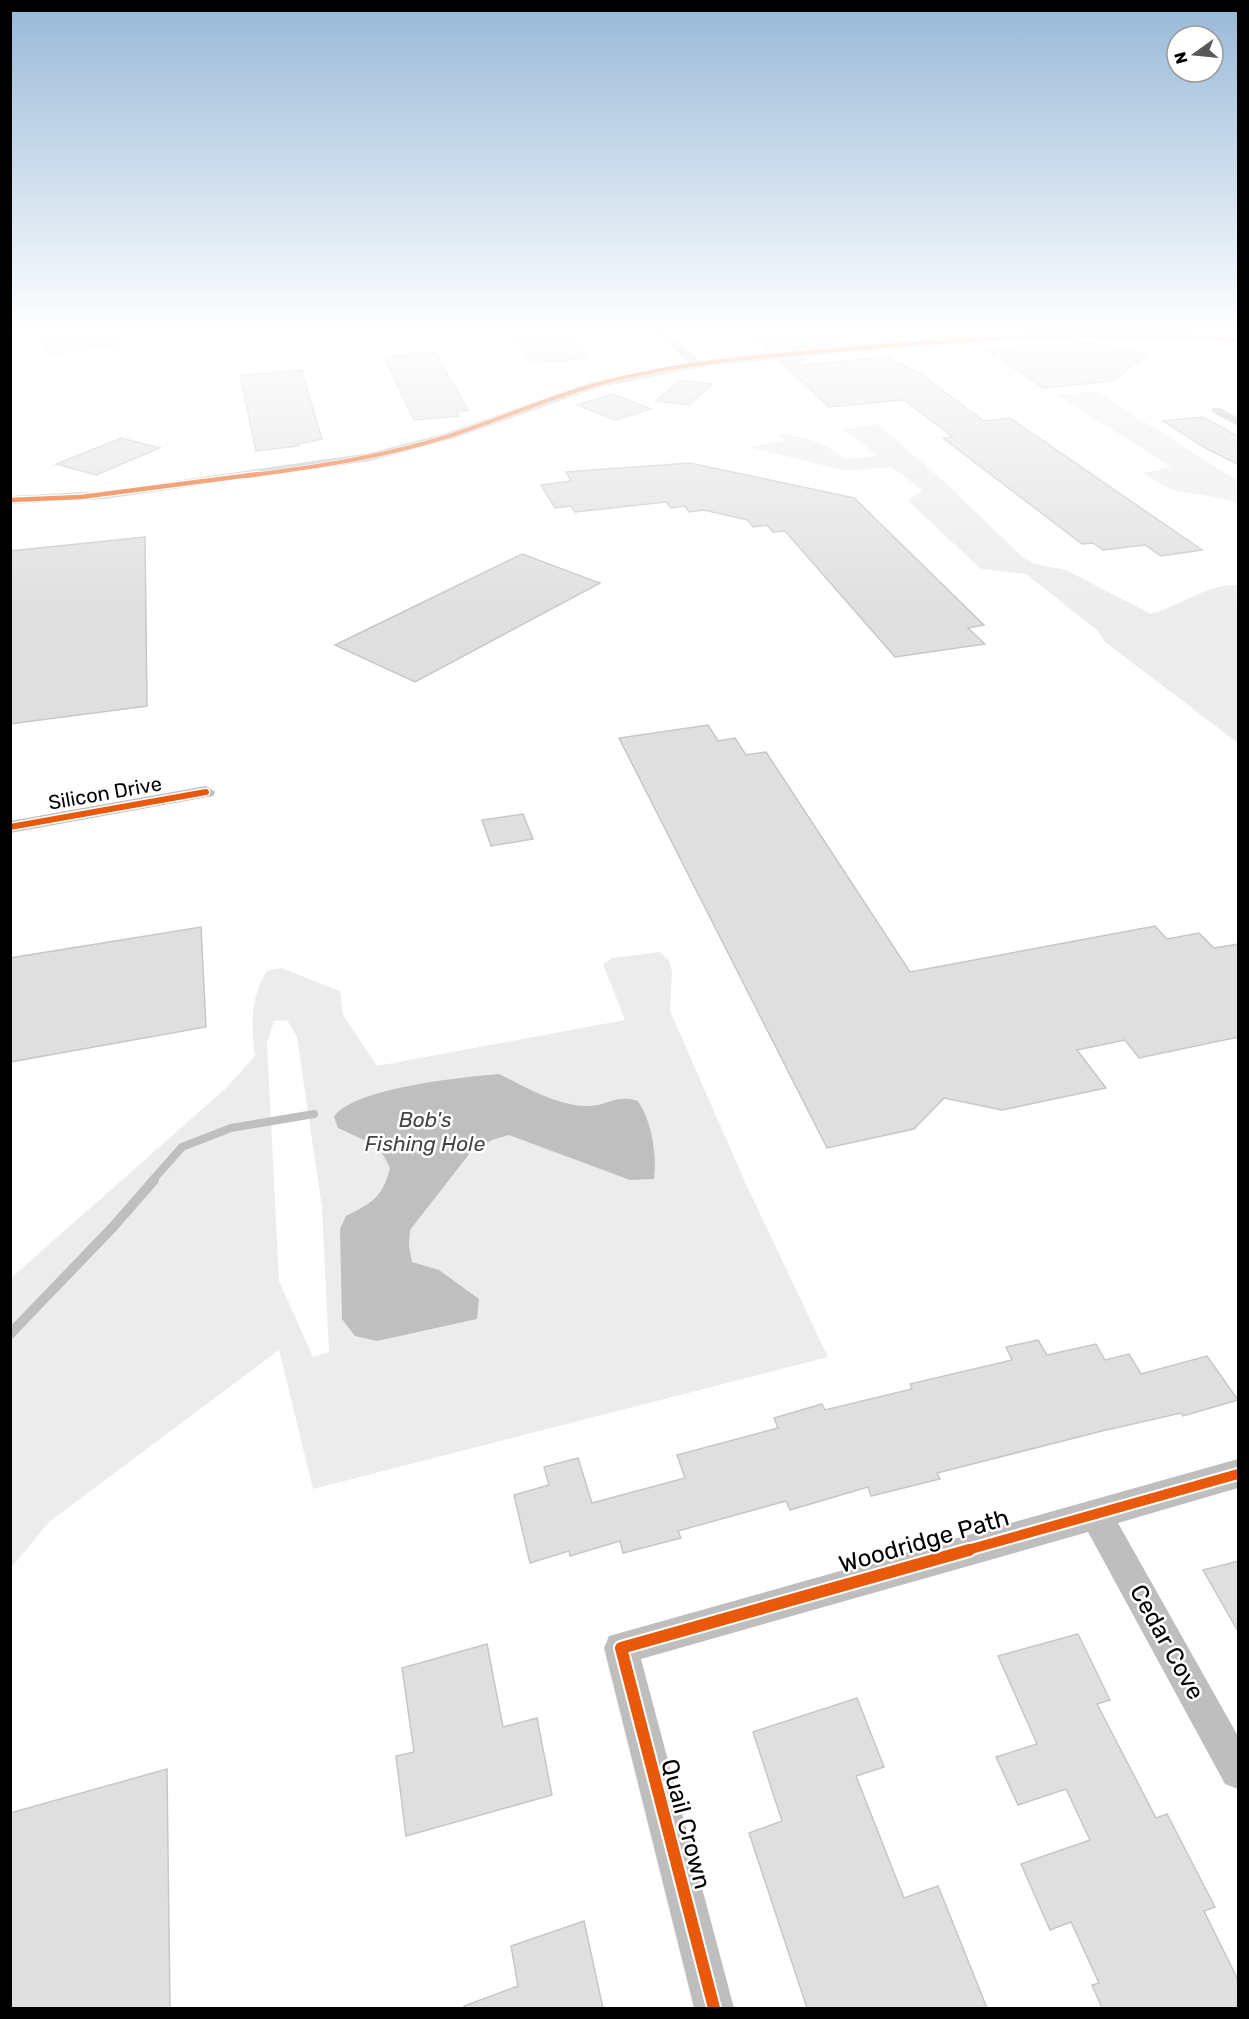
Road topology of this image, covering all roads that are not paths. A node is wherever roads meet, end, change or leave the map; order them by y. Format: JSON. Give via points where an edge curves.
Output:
{"nodes":[{"id":1,"x":478,"y":425,"type":"edge"},
{"id":2,"x":10,"y":500,"type":"edge"},
{"id":3,"x":206,"y":792,"type":"dead end"},
{"id":4,"x":10,"y":827,"type":"edge"},
{"id":5,"x":1239,"y":1474,"type":"edge"},
{"id":6,"x":1095,"y":1513,"type":"junction"},
{"id":7,"x":621,"y":1648,"type":"joint"},
{"id":8,"x":1239,"y":1771,"type":"edge"},
{"id":9,"x":714,"y":2008,"type":"edge"}],
"edges":[{"from":1,"to":2,"type":"street","via":[[373,456],[290,470],[75,498]]},
{"from":3,"to":4,"type":"street","name":"Silicon Drive"},
{"from":5,"to":6,"type":"street","name":"Woodridge Path"},
{"from":6,"to":7,"type":"street","name":"Woodridge Path"},
{"from":6,"to":8,"type":"street","name":"Cedar Cove"},
{"from":7,"to":9,"type":"street","name":"Quail Crown"}]}
